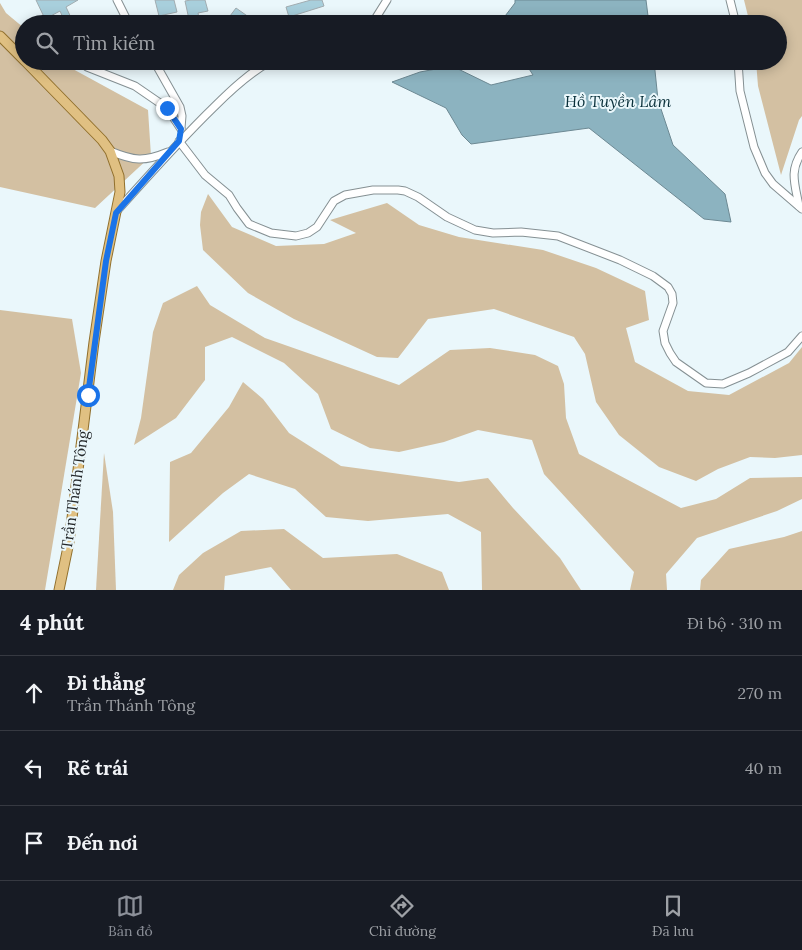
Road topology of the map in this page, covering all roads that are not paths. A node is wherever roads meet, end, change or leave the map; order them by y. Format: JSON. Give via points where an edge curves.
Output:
{"nodes":[{"id":1,"x":117,"y":0,"type":"edge"},
{"id":2,"x":386,"y":0,"type":"edge"},
{"id":3,"x":730,"y":0,"type":"edge"},
{"id":4,"x":124,"y":15,"type":"edge"},
{"id":5,"x":377,"y":15,"type":"edge"},
{"id":6,"x":734,"y":15,"type":"edge"},
{"id":7,"x":0,"y":36,"type":"edge"},
{"id":8,"x":15,"y":52,"type":"edge"},
{"id":9,"x":33,"y":70,"type":"edge"},
{"id":10,"x":97,"y":70,"type":"edge"},
{"id":11,"x":159,"y":70,"type":"edge"},
{"id":12,"x":257,"y":70,"type":"edge"},
{"id":13,"x":739,"y":70,"type":"edge"},
{"id":14,"x":181,"y":129,"type":"junction"},
{"id":15,"x":179,"y":141,"type":"junction"},
{"id":16,"x":110,"y":151,"type":"junction"},
{"id":17,"x":171,"y":151,"type":"junction"},
{"id":18,"x":802,"y":152,"type":"edge"},
{"id":19,"x":801,"y":208,"type":"edge"},
{"id":20,"x":116,"y":213,"type":"junction"},
{"id":21,"x":802,"y":336,"type":"edge"},
{"id":22,"x":59,"y":590,"type":"edge"}],
"edges":[{"from":1,"to":4,"type":"street"},
{"from":2,"to":5,"type":"street"},
{"from":3,"to":6,"type":"street"},
{"from":7,"to":8,"type":"main road","name":"Trần Thánh Tông"},
{"from":9,"to":16,"type":"main road","name":"Trần Thánh Tông"},
{"from":10,"to":14,"type":"street","via":[[135,86],[167,108]]},
{"from":11,"to":14,"type":"street","via":[[180,106]]},
{"from":12,"to":15,"type":"street","name":"Trần Thánh Tông"},
{"from":13,"to":19,"type":"street","via":[[740,91],[764,173]]},
{"from":14,"to":15,"type":"street"},
{"from":15,"to":17,"type":"street","name":"Trần Thánh Tông"},
{"from":15,"to":21,"type":"street","via":[[205,175],[229,195],[249,224],[271,233],[296,236],[308,233],[317,227],[334,201],[345,195],[398,190],[418,197],[447,217],[475,230],[558,236],[620,260],[668,287],[673,303],[663,331],[665,343],[676,362],[706,383],[723,384],[750,373],[788,352]]},
{"from":16,"to":17,"type":"street","via":[[144,160]]},
{"from":16,"to":20,"type":"main road","name":"Trần Thánh Tông","via":[[119,176]]},
{"from":17,"to":20,"type":"street","name":"Trần Thánh Tông"},
{"from":18,"to":19,"type":"street","via":[[794,164],[793,174]]},
{"from":20,"to":22,"type":"main road","name":"Trần Thánh Tông","via":[[106,261],[69,542]]}]}
